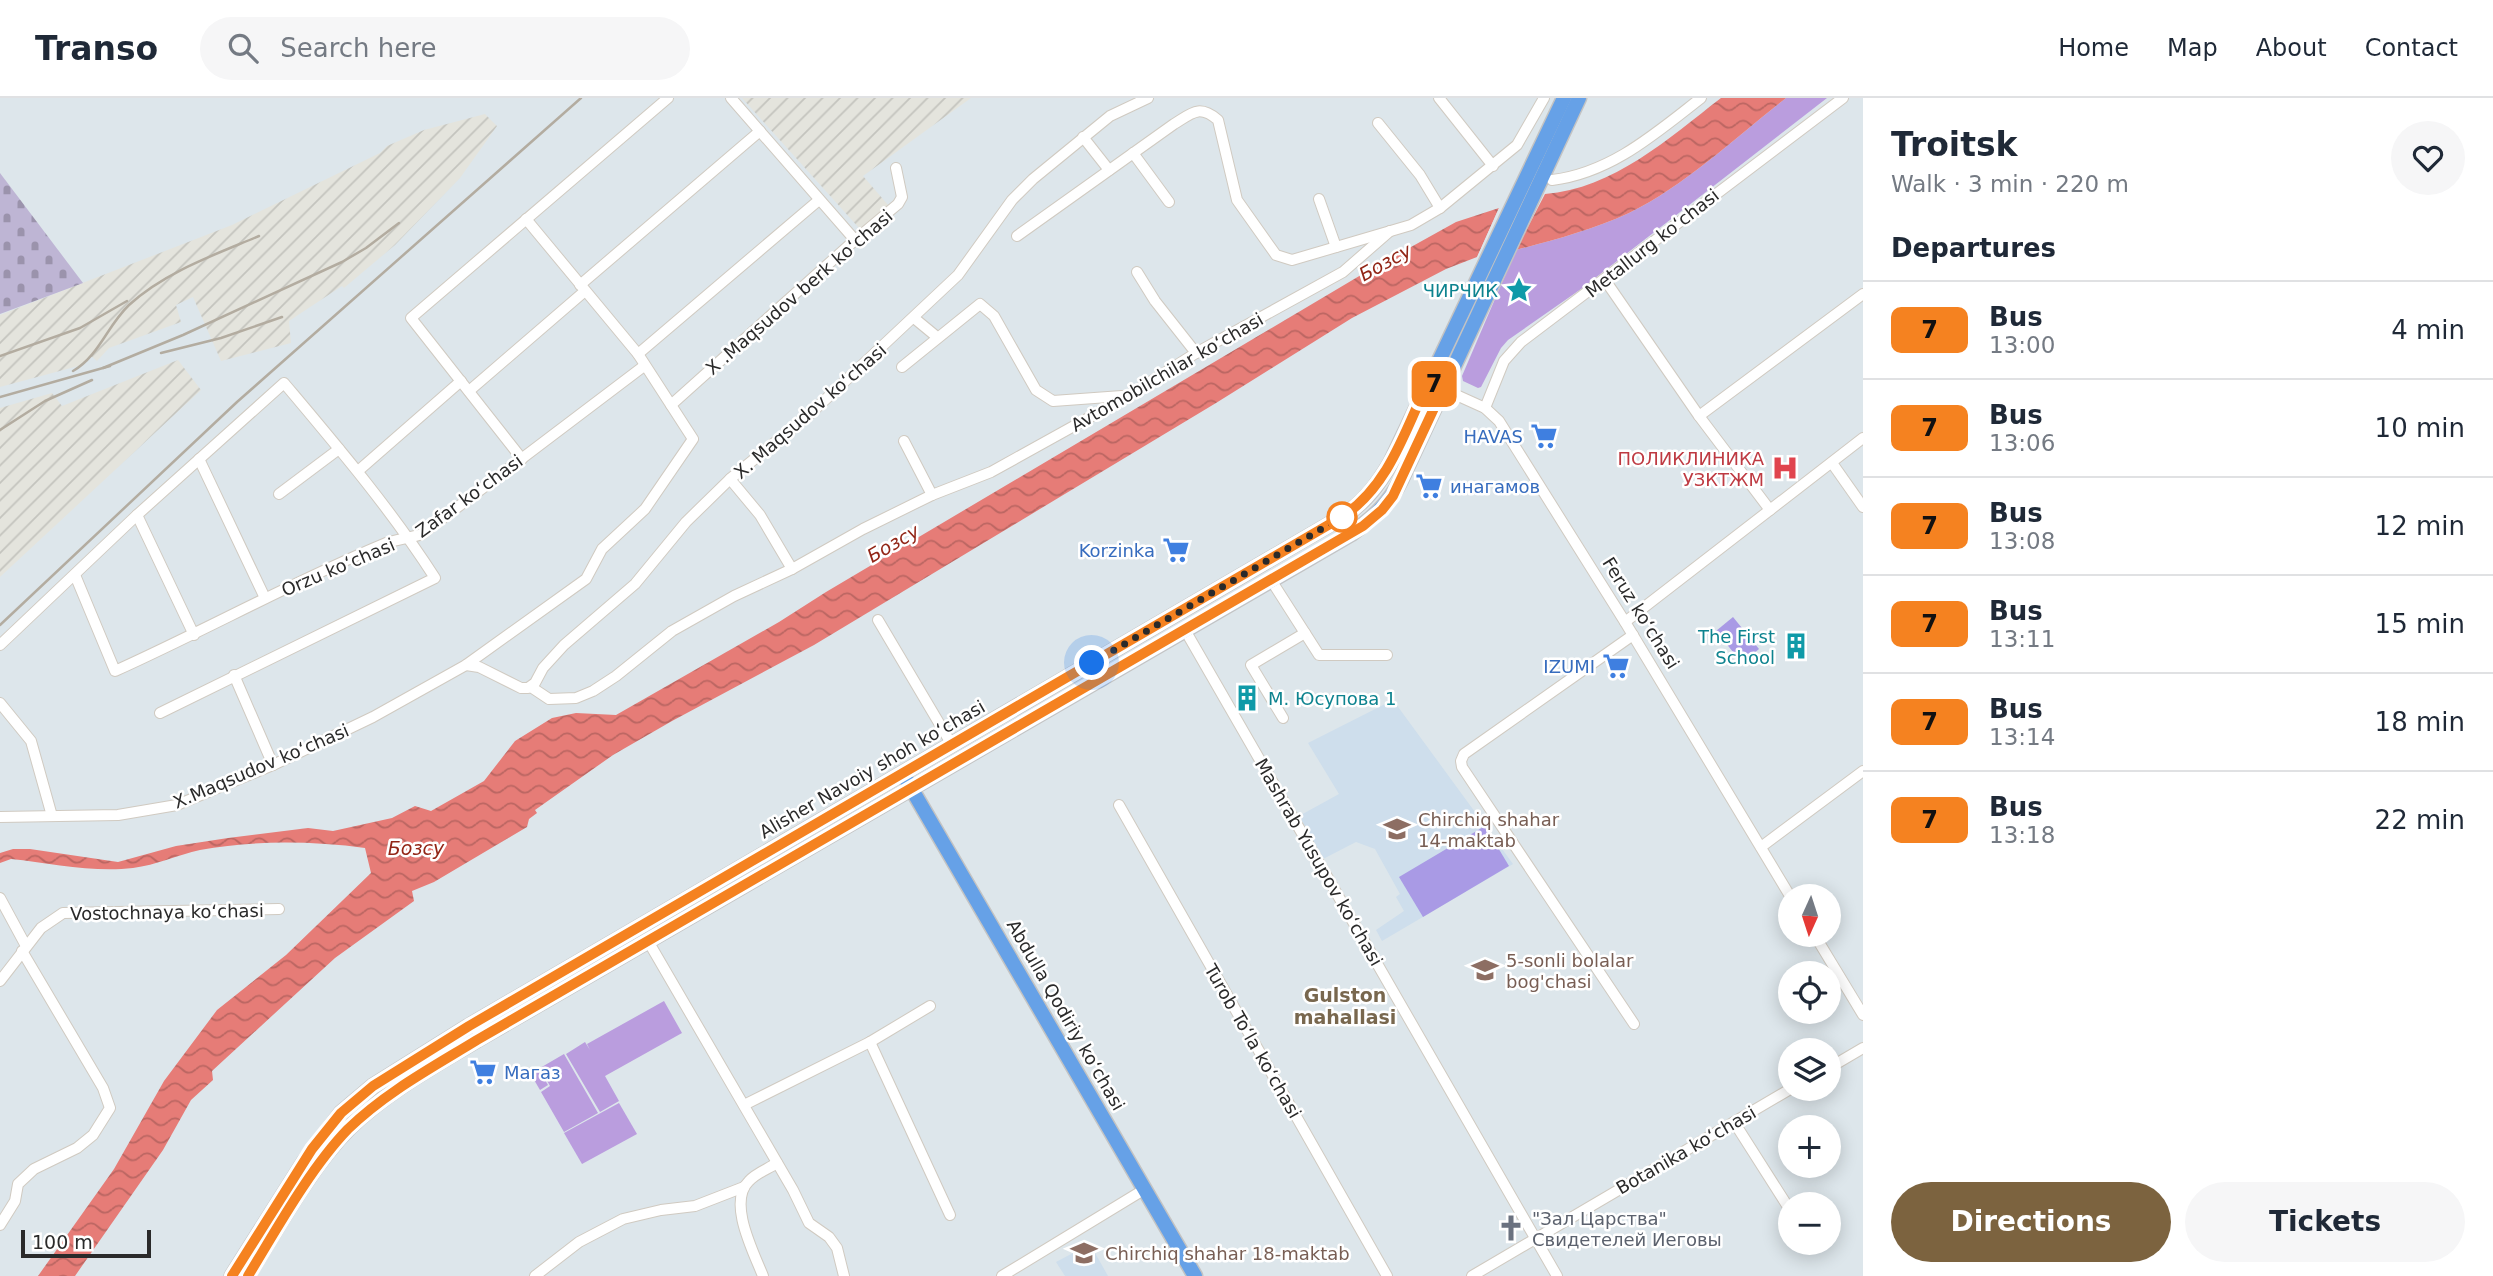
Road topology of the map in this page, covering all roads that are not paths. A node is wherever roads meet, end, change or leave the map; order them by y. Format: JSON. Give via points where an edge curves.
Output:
{"nodes":[{"id":1,"x":668,"y":98,"type":"edge"},
{"id":2,"x":731,"y":98,"type":"edge"},
{"id":3,"x":1148,"y":98,"type":"edge"},
{"id":4,"x":1438,"y":98,"type":"edge"},
{"id":5,"x":1544,"y":98,"type":"edge"},
{"id":6,"x":1564,"y":98,"type":"edge"},
{"id":7,"x":1579,"y":98,"type":"edge"},
{"id":8,"x":1701,"y":98,"type":"edge"},
{"id":9,"x":1843,"y":98,"type":"edge"},
{"id":10,"x":1378,"y":123,"type":"dead end"},
{"id":11,"x":760,"y":131,"type":"junction"},
{"id":12,"x":1083,"y":137,"type":"junction"},
{"id":13,"x":1133,"y":153,"type":"junction"},
{"id":14,"x":1493,"y":166,"type":"junction"},
{"id":15,"x":896,"y":168,"type":"dead end"},
{"id":16,"x":1109,"y":170,"type":"junction"},
{"id":17,"x":1552,"y":180,"type":"dead end"},
{"id":18,"x":1319,"y":199,"type":"dead end"},
{"id":19,"x":819,"y":200,"type":"junction"},
{"id":20,"x":1169,"y":202,"type":"dead end"},
{"id":21,"x":1440,"y":208,"type":"junction"},
{"id":22,"x":526,"y":219,"type":"junction"},
{"id":23,"x":1390,"y":231,"type":"junction"},
{"id":24,"x":1017,"y":236,"type":"dead end"},
{"id":25,"x":855,"y":240,"type":"junction"},
{"id":26,"x":1336,"y":247,"type":"junction"},
{"id":27,"x":1137,"y":272,"type":"dead end"},
{"id":28,"x":1605,"y":281,"type":"junction"},
{"id":29,"x":582,"y":288,"type":"junction"},
{"id":30,"x":1863,"y":294,"type":"edge"},
{"id":31,"x":914,"y":318,"type":"junction"},
{"id":32,"x":937,"y":337,"type":"junction"},
{"id":33,"x":1196,"y":353,"type":"junction"},
{"id":34,"x":638,"y":354,"type":"junction"},
{"id":35,"x":644,"y":366,"type":"junction"},
{"id":36,"x":902,"y":367,"type":"dead end"},
{"id":37,"x":461,"y":381,"type":"junction"},
{"id":38,"x":1428,"y":382,"type":"junction"},
{"id":39,"x":1443,"y":389,"type":"junction"},
{"id":40,"x":469,"y":391,"type":"junction"},
{"id":41,"x":1128,"y":396,"type":"junction"},
{"id":42,"x":671,"y":405,"type":"junction"},
{"id":43,"x":1485,"y":408,"type":"junction"},
{"id":44,"x":1699,"y":416,"type":"junction"},
{"id":45,"x":1863,"y":438,"type":"edge"},
{"id":46,"x":904,"y":441,"type":"dead end"},
{"id":47,"x":339,"y":449,"type":"junction"},
{"id":48,"x":199,"y":459,"type":"junction"},
{"id":49,"x":522,"y":459,"type":"junction"},
{"id":50,"x":1832,"y":463,"type":"junction"},
{"id":51,"x":358,"y":471,"type":"junction"},
{"id":52,"x":730,"y":480,"type":"junction"},
{"id":53,"x":279,"y":494,"type":"dead end"},
{"id":54,"x":932,"y":495,"type":"junction"},
{"id":55,"x":1863,"y":507,"type":"edge"},
{"id":56,"x":1770,"y":510,"type":"junction"},
{"id":57,"x":137,"y":515,"type":"junction"},
{"id":58,"x":409,"y":538,"type":"junction"},
{"id":59,"x":792,"y":569,"type":"junction"},
{"id":60,"x":75,"y":575,"type":"junction"},
{"id":61,"x":1272,"y":580,"type":"junction"},
{"id":62,"x":265,"y":598,"type":"junction"},
{"id":63,"x":878,"y":620,"type":"dead end"},
{"id":64,"x":1625,"y":622,"type":"junction"},
{"id":65,"x":1185,"y":630,"type":"junction"},
{"id":66,"x":1305,"y":633,"type":"junction"},
{"id":67,"x":194,"y":635,"type":"junction"},
{"id":68,"x":1633,"y":635,"type":"junction"},
{"id":69,"x":0,"y":645,"type":"edge"},
{"id":70,"x":1387,"y":655,"type":"dead end"},
{"id":71,"x":466,"y":665,"type":"junction"},
{"id":72,"x":234,"y":675,"type":"junction"},
{"id":73,"x":531,"y":687,"type":"junction"},
{"id":74,"x":0,"y":703,"type":"edge"},
{"id":75,"x":160,"y":713,"type":"dead end"},
{"id":76,"x":1283,"y":718,"type":"dead end"},
{"id":77,"x":951,"y":745,"type":"junction"},
{"id":78,"x":273,"y":765,"type":"junction"},
{"id":79,"x":1863,"y":771,"type":"edge"},
{"id":80,"x":902,"y":774,"type":"junction"},
{"id":81,"x":911,"y":789,"type":"junction"},
{"id":82,"x":1119,"y":805,"type":"dead end"},
{"id":83,"x":52,"y":816,"type":"junction"},
{"id":84,"x":0,"y":817,"type":"edge"},
{"id":85,"x":1761,"y":847,"type":"junction"},
{"id":86,"x":1783,"y":884,"type":"edge"},
{"id":87,"x":0,"y":898,"type":"edge"},
{"id":88,"x":279,"y":909,"type":"dead end"},
{"id":89,"x":648,"y":941,"type":"junction"},
{"id":90,"x":1822,"y":947,"type":"edge"},
{"id":91,"x":24,"y":948,"type":"junction"},
{"id":92,"x":0,"y":981,"type":"edge"},
{"id":93,"x":930,"y":1006,"type":"dead end"},
{"id":94,"x":1863,"y":1015,"type":"edge"},
{"id":95,"x":1634,"y":1024,"type":"dead end"},
{"id":96,"x":870,"y":1042,"type":"junction"},
{"id":97,"x":1863,"y":1048,"type":"edge"},
{"id":98,"x":1841,"y":1061,"type":"edge"},
{"id":99,"x":1778,"y":1096,"type":"edge"},
{"id":100,"x":744,"y":1105,"type":"junction"},
{"id":101,"x":1734,"y":1122,"type":"junction"},
{"id":102,"x":777,"y":1163,"type":"junction"},
{"id":103,"x":744,"y":1187,"type":"junction"},
{"id":104,"x":1146,"y":1189,"type":"junction"},
{"id":105,"x":1779,"y":1192,"type":"edge"},
{"id":106,"x":950,"y":1215,"type":"dead end"},
{"id":107,"x":0,"y":1225,"type":"edge"},
{"id":108,"x":1536,"y":1239,"type":"junction"},
{"id":109,"x":232,"y":1276,"type":"edge"},
{"id":110,"x":247,"y":1276,"type":"edge"},
{"id":111,"x":535,"y":1276,"type":"edge"},
{"id":112,"x":763,"y":1276,"type":"edge"},
{"id":113,"x":844,"y":1276,"type":"edge"},
{"id":114,"x":1002,"y":1276,"type":"edge"},
{"id":115,"x":1195,"y":1276,"type":"edge"},
{"id":116,"x":1387,"y":1276,"type":"edge"},
{"id":117,"x":1472,"y":1276,"type":"edge"},
{"id":118,"x":1557,"y":1276,"type":"edge"}],
"edges":[{"from":1,"to":22,"type":"street"},
{"from":2,"to":11,"type":"street"},
{"from":3,"to":12,"type":"street","name":"X. Maqsudov ko‘chasi","via":[[1110,116]]},
{"from":4,"to":14,"type":"street"},
{"from":5,"to":14,"type":"street","via":[[1517,145]]},
{"from":6,"to":38,"type":"main road","name":"Alisher Navoiy shoh koʻchasi"},
{"from":7,"to":39,"type":"main road","name":"Alisher Navoiy shoh koʻchasi"},
{"from":8,"to":17,"type":"street","via":[[1624,155]]},
{"from":9,"to":28,"type":"street","name":"Metallurg ko‘chasi"},
{"from":10,"to":21,"type":"street"},
{"from":11,"to":19,"type":"street"},
{"from":11,"to":29,"type":"street"},
{"from":12,"to":16,"type":"street"},
{"from":12,"to":31,"type":"street","name":"X. Maqsudov ko‘chasi","via":[[1012,200],[958,275]]},
{"from":13,"to":16,"type":"street"},
{"from":13,"to":20,"type":"street"},
{"from":13,"to":26,"type":"street","via":[[1196,111],[1208,111],[1218,120],[1237,200],[1276,255],[1292,260]]},
{"from":14,"to":21,"type":"street"},
{"from":15,"to":25,"type":"street","name":"X .Maqsudov berk ko‘chasi","via":[[902,197]]},
{"from":16,"to":24,"type":"street"},
{"from":18,"to":26,"type":"street"},
{"from":19,"to":25,"type":"street"},
{"from":19,"to":34,"type":"street"},
{"from":21,"to":23,"type":"street"},
{"from":22,"to":29,"type":"street"},
{"from":22,"to":37,"type":"street","via":[[411,317]]},
{"from":23,"to":26,"type":"street"},
{"from":23,"to":33,"type":"street","name":"Avtomobilchilar ko‘chasi","via":[[1343,272]]},
{"from":25,"to":42,"type":"street","name":"X .Maqsudov berk ko‘chasi"},
{"from":27,"to":33,"type":"street"},
{"from":28,"to":43,"type":"street","name":"Metallurg ko‘chasi","via":[[1512,351]]},
{"from":28,"to":44,"type":"street"},
{"from":29,"to":34,"type":"street"},
{"from":29,"to":40,"type":"street"},
{"from":30,"to":44,"type":"street"},
{"from":31,"to":32,"type":"street"},
{"from":31,"to":52,"type":"street","name":"X. Maqsudov ko‘chasi"},
{"from":32,"to":36,"type":"street"},
{"from":32,"to":41,"type":"street","via":[[980,304],[994,316],[1036,390],[1053,401]]},
{"from":33,"to":41,"type":"street","name":"Avtomobilchilar ko‘chasi"},
{"from":34,"to":35,"type":"street"},
{"from":35,"to":42,"type":"street"},
{"from":35,"to":49,"type":"street","name":"Zafar ko‘chasi"},
{"from":37,"to":40,"type":"street"},
{"from":37,"to":51,"type":"street"},
{"from":38,"to":39,"type":"main road","name":"Feruz ko‘chasi"},
{"from":38,"to":77,"type":"main road","name":"Alisher Navoiy shoh koʻchasi","via":[[1385,474],[1353,510]]},
{"from":39,"to":43,"type":"street","name":"Feruz ko‘chasi"},
{"from":39,"to":61,"type":"main road","name":"Alisher Navoiy shoh koʻchasi","via":[[1401,481],[1382,510],[1351,534]]},
{"from":40,"to":49,"type":"street"},
{"from":41,"to":54,"type":"street","name":"Avtomobilchilar ko‘chasi","via":[[991,472]]},
{"from":42,"to":71,"type":"street","name":"X.Maqsudov ko‘chasi","via":[[693,439],[645,509],[602,549],[586,579]]},
{"from":43,"to":64,"type":"street","name":"Feruz ko‘chasi","via":[[1499,421]]},
{"from":44,"to":56,"type":"street"},
{"from":45,"to":50,"type":"street"},
{"from":46,"to":54,"type":"street"},
{"from":47,"to":48,"type":"street","name":"Orzu ko‘chasi","via":[[284,383]]},
{"from":47,"to":51,"type":"street","name":"Orzu ko‘chasi"},
{"from":47,"to":53,"type":"street"},
{"from":48,"to":57,"type":"street"},
{"from":48,"to":62,"type":"street","name":"Orzu ko‘chasi"},
{"from":49,"to":58,"type":"street","name":"Zafar ko‘chasi","via":[[422,534]]},
{"from":50,"to":55,"type":"street"},
{"from":50,"to":56,"type":"street"},
{"from":51,"to":58,"type":"street","name":"Orzu ko‘chasi"},
{"from":52,"to":59,"type":"street","via":[[760,515]]},
{"from":52,"to":73,"type":"street","name":"X. Maqsudov ko‘chasi","via":[[686,522],[635,583],[564,645]]},
{"from":54,"to":59,"type":"street","name":"Avtomobilchilar ko‘chasi"},
{"from":56,"to":64,"type":"street"},
{"from":57,"to":60,"type":"street"},
{"from":57,"to":67,"type":"street"},
{"from":58,"to":62,"type":"street","name":"Orzu ko‘chasi","via":[[390,542]]},
{"from":58,"to":72,"type":"street","name":"Zafar ko‘chasi","via":[[435,578]]},
{"from":59,"to":73,"type":"street","name":"Avtomobilchilar ko‘chasi","via":[[672,631],[585,695],[549,699]]},
{"from":60,"to":67,"type":"street","name":"Orzu ko‘chasi","via":[[115,671]]},
{"from":60,"to":69,"type":"street"},
{"from":61,"to":65,"type":"main road","name":"Alisher Navoiy shoh koʻchasi"},
{"from":61,"to":66,"type":"street"},
{"from":62,"to":67,"type":"street","name":"Orzu ko‘chasi"},
{"from":63,"to":77,"type":"street"},
{"from":64,"to":68,"type":"street","name":"Feruz ko‘chasi"},
{"from":65,"to":81,"type":"main road","name":"Alisher Navoiy shoh koʻchasi"},
{"from":65,"to":108,"type":"street","name":"Mashrab Yusupov ko‘chasi"},
{"from":66,"to":70,"type":"street","via":[[1319,654]]},
{"from":66,"to":76,"type":"street","via":[[1251,665]]},
{"from":68,"to":85,"type":"street","name":"Feruz ko‘chasi"},
{"from":68,"to":95,"type":"street","via":[[1464,754],[1461,761]]},
{"from":71,"to":73,"type":"street","via":[[521,688]]},
{"from":71,"to":78,"type":"street","name":"X.Maqsudov ko‘chasi"},
{"from":72,"to":75,"type":"street","name":"Zafar ko‘chasi"},
{"from":72,"to":78,"type":"street"},
{"from":74,"to":83,"type":"street","via":[[31,741]]},
{"from":77,"to":80,"type":"main road","name":"Alisher Navoiy shoh koʻchasi"},
{"from":78,"to":83,"type":"street","name":"X.Maqsudov ko‘chasi","via":[[177,805],[118,815]]},
{"from":79,"to":85,"type":"street"},
{"from":80,"to":81,"type":"main road","name":"Abdulla Qodiriy ko‘chasi"},
{"from":80,"to":109,"type":"main road","name":"Alisher Navoiy shoh koʻchasi","via":[[373,1086],[341,1113],[317,1143]]},
{"from":81,"to":89,"type":"main road","name":"Alisher Navoiy shoh koʻchasi"},
{"from":81,"to":104,"type":"main road","name":"Abdulla Qodiriy ko‘chasi"},
{"from":82,"to":116,"type":"street","name":"Turob To‘la ko‘chasi"},
{"from":83,"to":84,"type":"street","name":"X.Maqsudov ko‘chasi"},
{"from":85,"to":86,"type":"street","name":"Feruz ko‘chasi"},
{"from":87,"to":91,"type":"street"},
{"from":88,"to":91,"type":"street","name":"Vostochnaya ko‘chasi","via":[[63,913],[41,928]]},
{"from":89,"to":100,"type":"street"},
{"from":89,"to":110,"type":"main road","name":"Alisher Navoiy shoh koʻchasi","via":[[477,1040],[371,1109],[328,1152]]},
{"from":90,"to":94,"type":"street"},
{"from":91,"to":92,"type":"street","name":"Vostochnaya ko‘chasi"},
{"from":91,"to":107,"type":"street","via":[[110,1108],[96,1132],[77,1148],[28,1174]]},
{"from":93,"to":96,"type":"street"},
{"from":96,"to":100,"type":"street"},
{"from":96,"to":106,"type":"street"},
{"from":97,"to":98,"type":"street"},
{"from":99,"to":101,"type":"street","name":"Botanika ko‘chasi"},
{"from":100,"to":102,"type":"street"},
{"from":101,"to":105,"type":"street"},
{"from":101,"to":108,"type":"street","name":"Botanika ko‘chasi"},
{"from":102,"to":103,"type":"street"},
{"from":102,"to":113,"type":"street","via":[[809,1223],[837,1248]]},
{"from":103,"to":111,"type":"street","via":[[695,1206],[624,1219],[579,1242]]},
{"from":103,"to":112,"type":"street","via":[[741,1217]]},
{"from":104,"to":114,"type":"street"},
{"from":104,"to":115,"type":"main road","name":"Abdulla Qodiriy ko‘chasi"},
{"from":108,"to":117,"type":"street","name":"Botanika ko‘chasi"},
{"from":108,"to":118,"type":"street","name":"Mashrab Yusupov ko‘chasi"}]}
